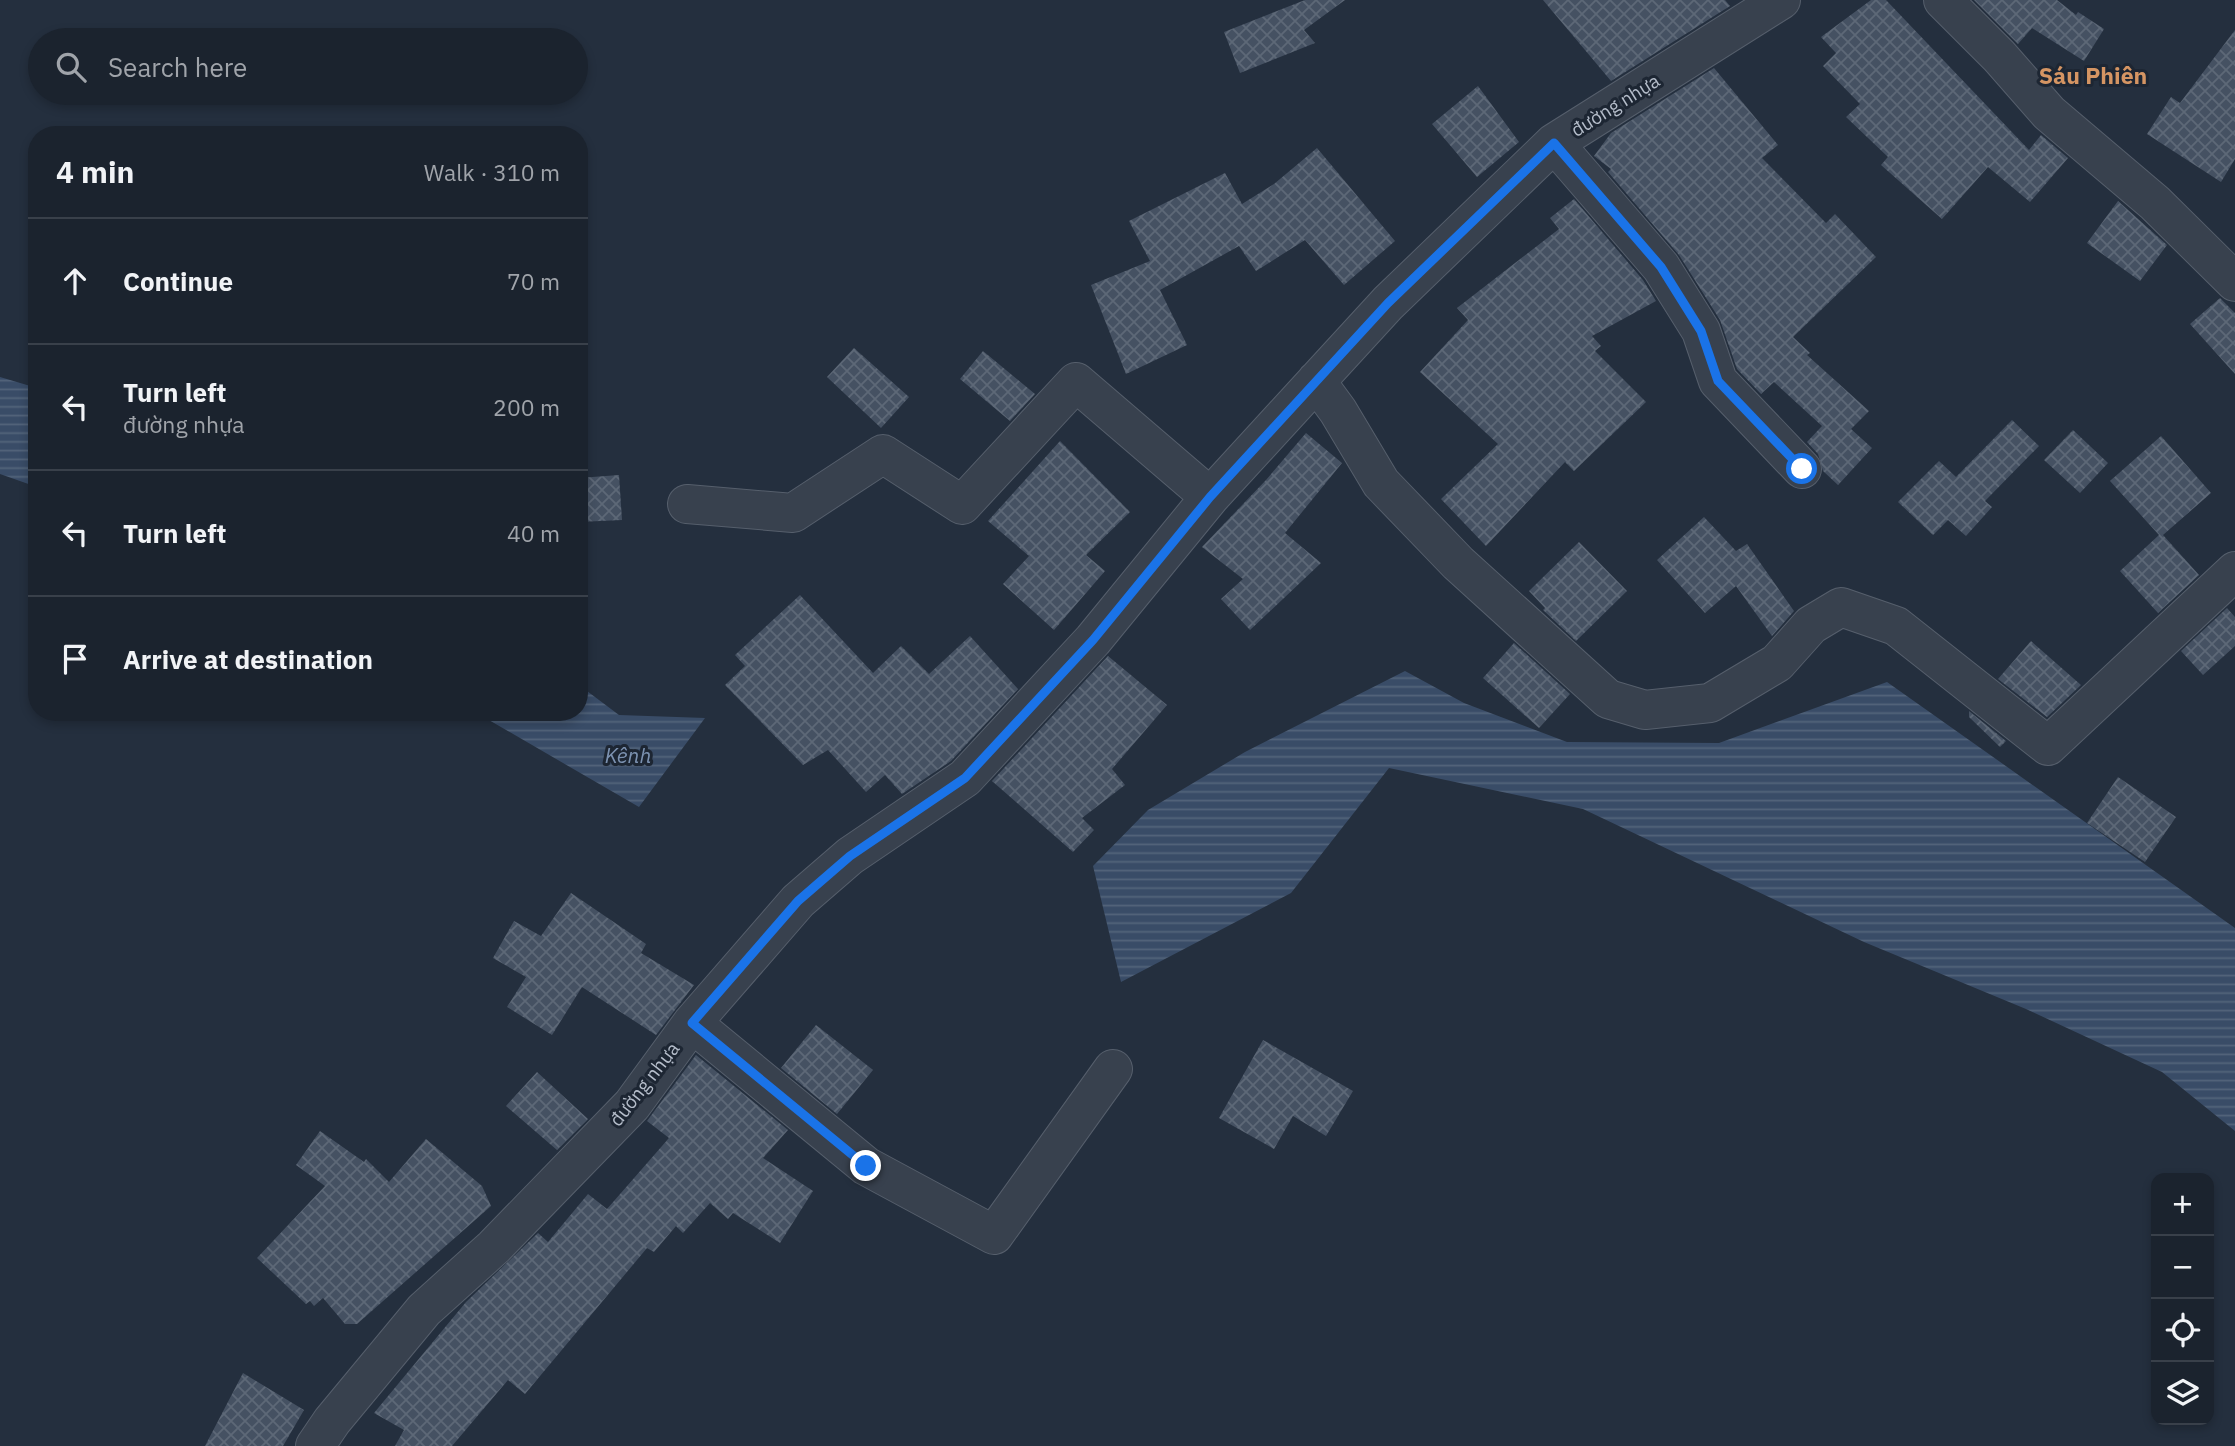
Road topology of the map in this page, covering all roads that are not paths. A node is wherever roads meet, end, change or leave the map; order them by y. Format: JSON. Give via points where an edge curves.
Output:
{"nodes":[{"id":1,"x":1781,"y":0,"type":"edge"},
{"id":2,"x":1943,"y":0,"type":"edge"},
{"id":3,"x":1554,"y":143,"type":"junction"},
{"id":4,"x":2235,"y":282,"type":"edge"},
{"id":5,"x":1316,"y":381,"type":"junction"},
{"id":6,"x":1802,"y":469,"type":"dead end"},
{"id":7,"x":1210,"y":497,"type":"junction"},
{"id":8,"x":687,"y":504,"type":"dead end"},
{"id":9,"x":2235,"y":571,"type":"edge"},
{"id":10,"x":692,"y":1023,"type":"junction"},
{"id":11,"x":1113,"y":1069,"type":"dead end"},
{"id":12,"x":315,"y":1446,"type":"edge"}],
"edges":[{"from":1,"to":3,"type":"street","name":"đường nhựa"},
{"from":2,"to":4,"type":"street","via":[[2056,119],[2155,203]]},
{"from":3,"to":5,"type":"street","name":"đường nhựa","via":[[1388,303]]},
{"from":3,"to":6,"type":"street","via":[[1661,267],[1701,331],[1718,381]]},
{"from":5,"to":7,"type":"street","name":"đường nhựa"},
{"from":5,"to":9,"type":"street","via":[[1381,483],[1458,562],[1608,699],[1645,710],[1710,703],[1777,663],[1811,625],[1841,607],[1896,626],[2048,746]]},
{"from":7,"to":8,"type":"street","via":[[1076,382],[962,505],[883,454],[793,513]]},
{"from":7,"to":10,"type":"street","name":"đường nhựa","via":[[1093,640],[965,778],[850,856],[798,901]]},
{"from":10,"to":11,"type":"street","via":[[866,1166],[994,1235]]},
{"from":10,"to":12,"type":"street","name":"đường nhựa","via":[[632,1105],[494,1247],[424,1310]]}]}
